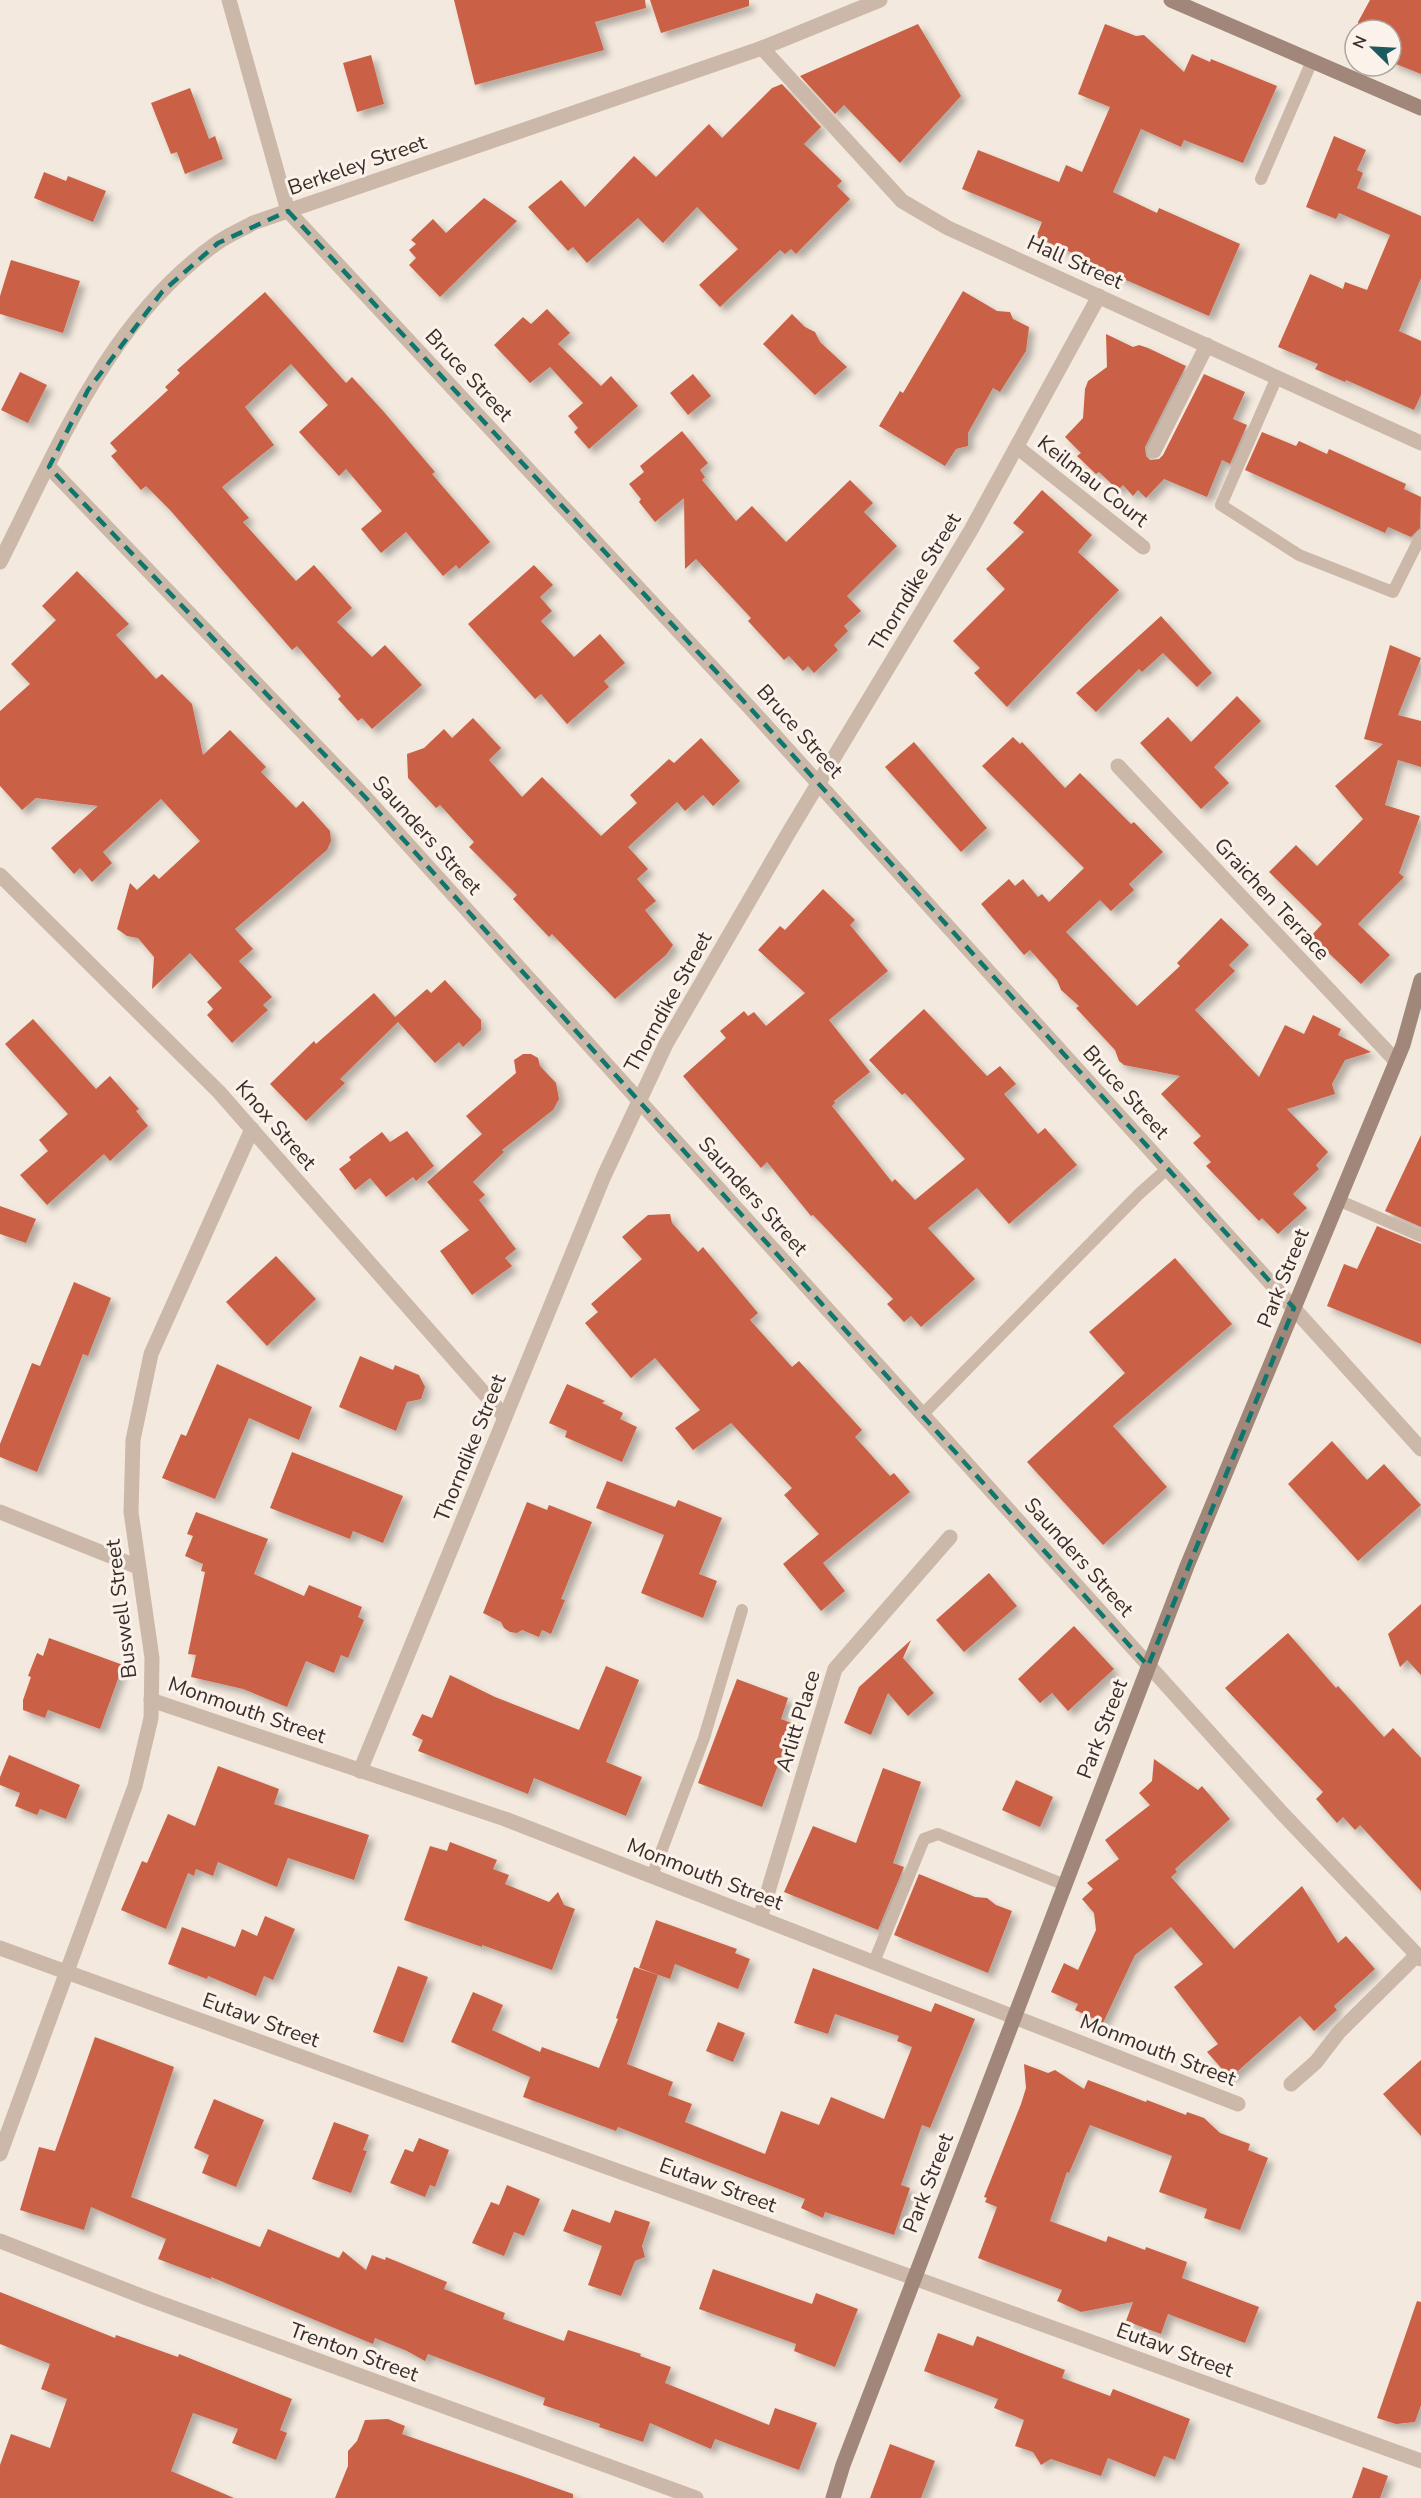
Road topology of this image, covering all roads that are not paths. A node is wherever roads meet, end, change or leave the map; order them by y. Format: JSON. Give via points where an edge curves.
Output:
{"nodes":[{"id":1,"x":229,"y":0,"type":"edge"},
{"id":2,"x":880,"y":0,"type":"edge"},
{"id":3,"x":1171,"y":0,"type":"edge"},
{"id":4,"x":762,"y":48,"type":"junction"},
{"id":5,"x":1312,"y":61,"type":"junction"},
{"id":6,"x":1421,"y":108,"type":"edge"},
{"id":7,"x":1261,"y":179,"type":"dead end"},
{"id":8,"x":288,"y":211,"type":"junction"},
{"id":9,"x":1099,"y":296,"type":"junction"},
{"id":10,"x":1207,"y":345,"type":"junction"},
{"id":11,"x":1277,"y":377,"type":"junction"},
{"id":12,"x":1421,"y":443,"type":"edge"},
{"id":13,"x":1017,"y":447,"type":"junction"},
{"id":14,"x":1154,"y":451,"type":"dead end"},
{"id":15,"x":49,"y":467,"type":"junction"},
{"id":16,"x":1421,"y":536,"type":"edge"},
{"id":17,"x":1143,"y":547,"type":"dead end"},
{"id":18,"x":0,"y":562,"type":"edge"},
{"id":19,"x":1118,"y":766,"type":"dead end"},
{"id":20,"x":818,"y":783,"type":"junction"},
{"id":21,"x":0,"y":875,"type":"edge"},
{"id":22,"x":1421,"y":982,"type":"edge"},
{"id":23,"x":1396,"y":1061,"type":"junction"},
{"id":24,"x":638,"y":1101,"type":"junction"},
{"id":25,"x":252,"y":1130,"type":"junction"},
{"id":26,"x":1167,"y":1168,"type":"junction"},
{"id":27,"x":1338,"y":1200,"type":"junction"},
{"id":28,"x":1421,"y":1236,"type":"edge"},
{"id":29,"x":1294,"y":1308,"type":"junction"},
{"id":30,"x":922,"y":1415,"type":"junction"},
{"id":31,"x":505,"y":1418,"type":"junction"},
{"id":32,"x":1421,"y":1449,"type":"edge"},
{"id":33,"x":0,"y":1512,"type":"edge"},
{"id":34,"x":950,"y":1537,"type":"dead end"},
{"id":35,"x":138,"y":1567,"type":"junction"},
{"id":36,"x":742,"y":1610,"type":"dead end"},
{"id":37,"x":1148,"y":1666,"type":"junction"},
{"id":38,"x":151,"y":1700,"type":"junction"},
{"id":39,"x":360,"y":1771,"type":"junction"},
{"id":40,"x":652,"y":1876,"type":"junction"},
{"id":41,"x":1065,"y":1885,"type":"junction"},
{"id":42,"x":760,"y":1918,"type":"junction"},
{"id":43,"x":0,"y":1948,"type":"edge"},
{"id":44,"x":1419,"y":1957,"type":"edge"},
{"id":45,"x":874,"y":1962,"type":"junction"},
{"id":46,"x":66,"y":1972,"type":"junction"},
{"id":47,"x":1015,"y":2016,"type":"junction"},
{"id":48,"x":1291,"y":2084,"type":"dead end"},
{"id":49,"x":1238,"y":2104,"type":"dead end"},
{"id":50,"x":0,"y":2154,"type":"edge"},
{"id":51,"x":0,"y":2241,"type":"edge"},
{"id":52,"x":914,"y":2278,"type":"junction"},
{"id":53,"x":1421,"y":2461,"type":"edge"},
{"id":54,"x":696,"y":2498,"type":"edge"},
{"id":55,"x":833,"y":2498,"type":"edge"}],
"edges":[{"from":1,"to":8,"type":"street","name":"Bruce Street"},
{"from":2,"to":4,"type":"street","name":"Berkeley Street"},
{"from":3,"to":5,"type":"main road"},
{"from":4,"to":8,"type":"street","name":"Berkeley Street"},
{"from":4,"to":9,"type":"street","name":"Hall Street","via":[[902,201],[948,228]]},
{"from":5,"to":6,"type":"main road"},
{"from":5,"to":7,"type":"lane"},
{"from":8,"to":15,"type":"street","name":"Berkeley Street","via":[[253,223],[218,243],[162,292],[114,350],[88,390]]},
{"from":8,"to":20,"type":"street","name":"Bruce Street"},
{"from":9,"to":10,"type":"street","name":"Hall Street"},
{"from":9,"to":13,"type":"street","name":"Thorndike Street"},
{"from":10,"to":11,"type":"street","name":"Hall Street"},
{"from":10,"to":14,"type":"street"},
{"from":11,"to":12,"type":"street","name":"Hall Street"},
{"from":11,"to":16,"type":"lane","via":[[1221,505],[1299,555],[1394,592]]},
{"from":13,"to":17,"type":"street","name":"Keilmau Court"},
{"from":13,"to":20,"type":"street","name":"Thorndike Street"},
{"from":15,"to":18,"type":"street","name":"Berkeley Street"},
{"from":15,"to":24,"type":"street","name":"Saunders Street","via":[[366,798]]},
{"from":19,"to":23,"type":"street","name":"Graichen Terrace"},
{"from":20,"to":24,"type":"street","name":"Thorndike Street","via":[[666,1044]]},
{"from":20,"to":26,"type":"street","name":"Bruce Street"},
{"from":21,"to":25,"type":"street","name":"Knox Street","via":[[219,1092]]},
{"from":22,"to":23,"type":"main road","name":"Park Street"},
{"from":23,"to":27,"type":"main road","name":"Park Street"},
{"from":24,"to":30,"type":"street","name":"Saunders Street"},
{"from":24,"to":31,"type":"street","name":"Thorndike Street"},
{"from":25,"to":31,"type":"street","name":"Knox Street"},
{"from":25,"to":35,"type":"street","name":"Buswell Street","via":[[151,1354],[133,1440],[131,1512]]},
{"from":26,"to":29,"type":"street","name":"Bruce Street"},
{"from":26,"to":30,"type":"lane"},
{"from":27,"to":28,"type":"lane"},
{"from":27,"to":29,"type":"main road","name":"Park Street"},
{"from":29,"to":32,"type":"street","name":"Bruce Street"},
{"from":29,"to":37,"type":"main road","name":"Park Street"},
{"from":30,"to":37,"type":"street","name":"Saunders Street"},
{"from":31,"to":39,"type":"street","name":"Thorndike Street"},
{"from":33,"to":35,"type":"street"},
{"from":34,"to":42,"type":"street","name":"Arlitt Place","via":[[835,1669]]},
{"from":35,"to":38,"type":"street","name":"Buswell Street","via":[[152,1658]]},
{"from":36,"to":40,"type":"lane","via":[[704,1738]]},
{"from":37,"to":41,"type":"main road","name":"Park Street"},
{"from":37,"to":44,"type":"street","name":"Saunders Street"},
{"from":38,"to":39,"type":"street","name":"Monmouth Street"},
{"from":38,"to":46,"type":"street","name":"Buswell Street","via":[[151,1718],[135,1786]]},
{"from":39,"to":40,"type":"street","name":"Monmouth Street","via":[[505,1819]]},
{"from":40,"to":42,"type":"street","name":"Monmouth Street"},
{"from":41,"to":45,"type":"lane","via":[[938,1834],[924,1839]]},
{"from":41,"to":47,"type":"main road","name":"Park Street"},
{"from":42,"to":45,"type":"street","name":"Monmouth Street"},
{"from":43,"to":46,"type":"street","name":"Eutaw Street"},
{"from":44,"to":48,"type":"street","via":[[1339,2032],[1316,2062]]},
{"from":45,"to":47,"type":"street","name":"Monmouth Street"},
{"from":46,"to":50,"type":"street","name":"Buswell Street"},
{"from":46,"to":52,"type":"street","name":"Eutaw Street"},
{"from":47,"to":49,"type":"street","name":"Monmouth Street"},
{"from":47,"to":52,"type":"main road","name":"Park Street"},
{"from":51,"to":54,"type":"street","name":"Trenton Street"},
{"from":52,"to":53,"type":"street","name":"Eutaw Street"},
{"from":52,"to":55,"type":"main road","name":"Park Street"}]}
